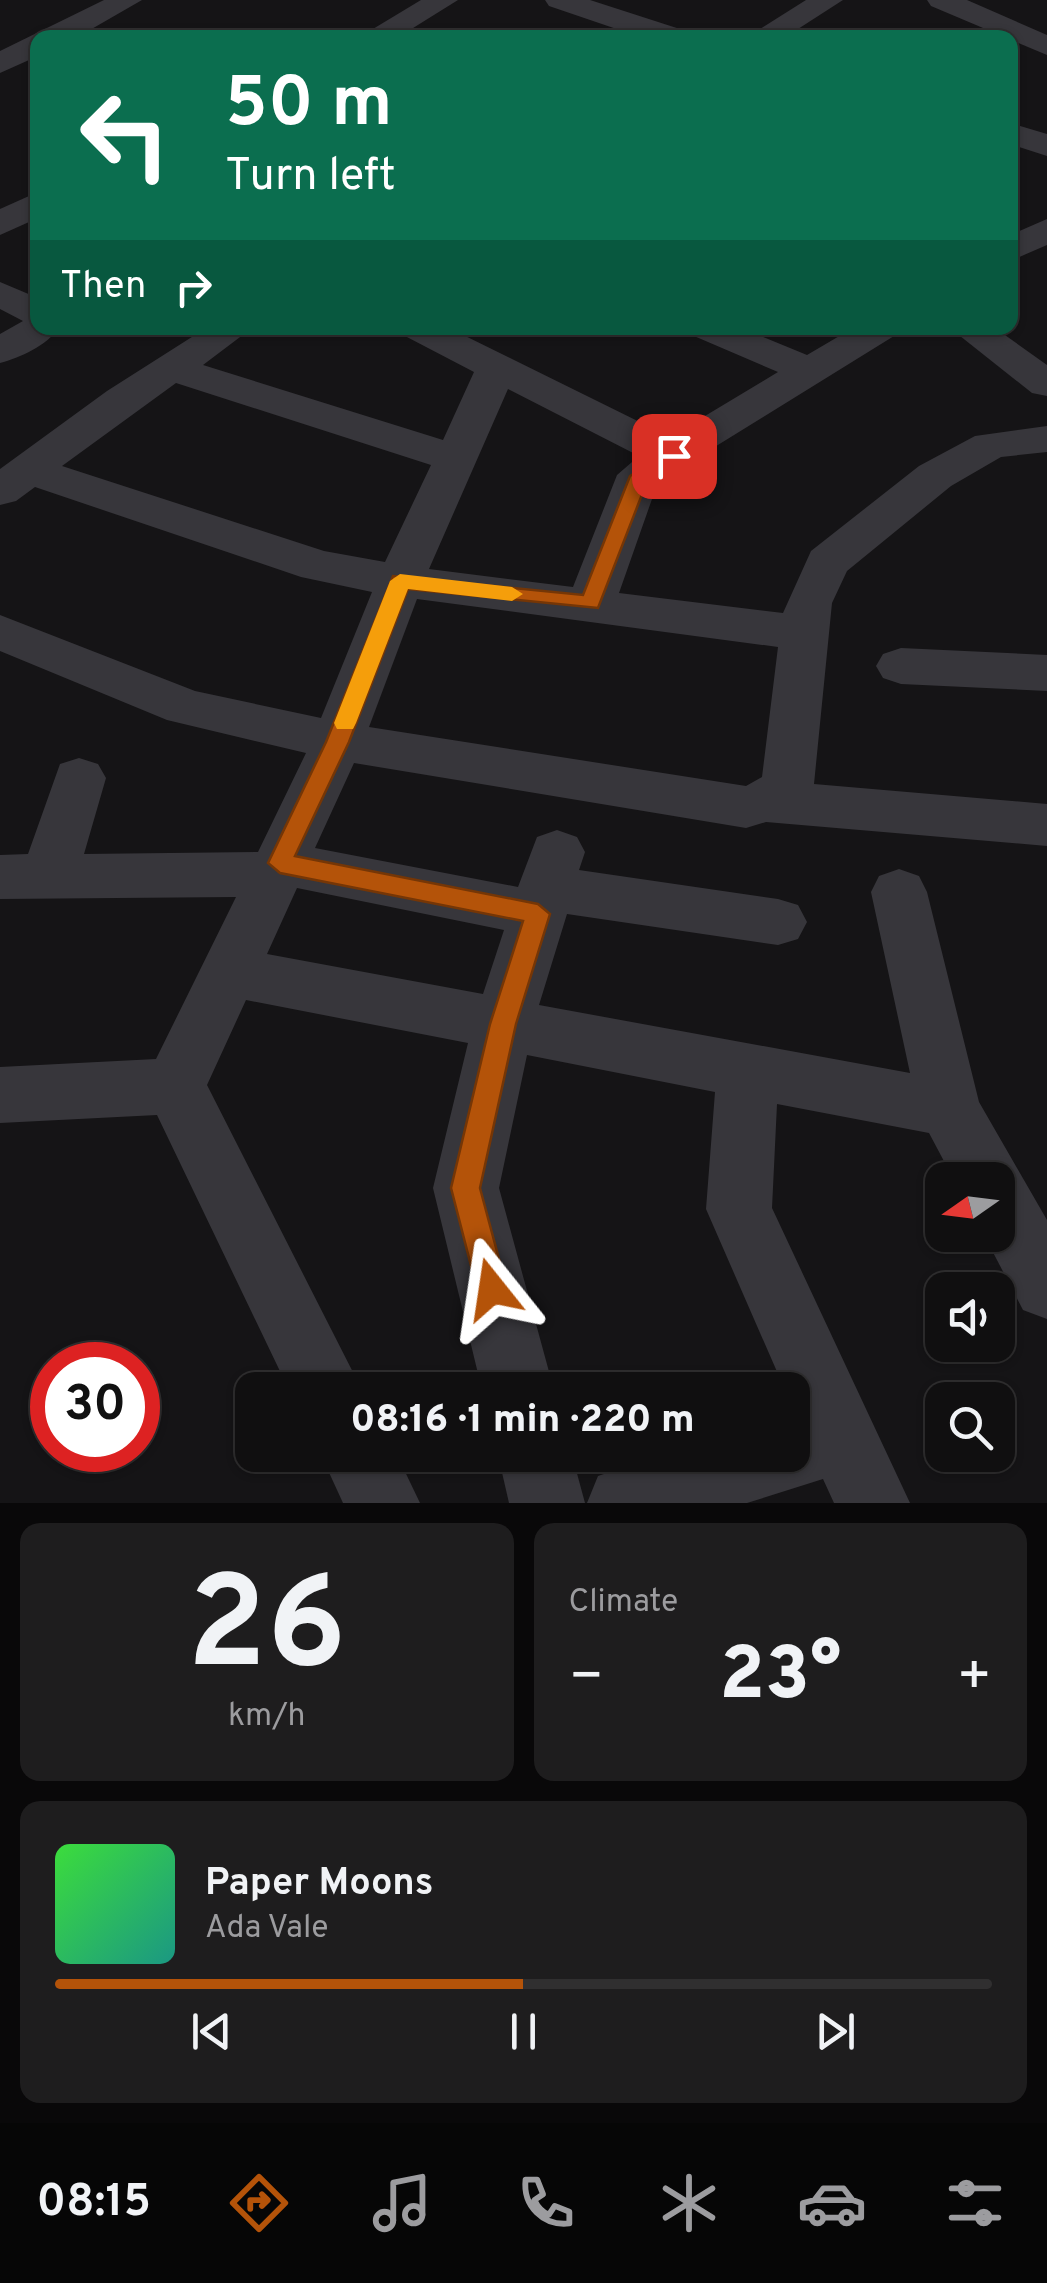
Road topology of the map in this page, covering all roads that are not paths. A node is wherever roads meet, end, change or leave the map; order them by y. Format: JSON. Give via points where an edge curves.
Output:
{"nodes":[{"id":1,"x":127,"y":0,"type":"edge"},
{"id":2,"x":443,"y":0,"type":"edge"},
{"id":3,"x":828,"y":0,"type":"edge"},
{"id":4,"x":942,"y":0,"type":"edge"},
{"id":5,"x":567,"y":13,"type":"edge"},
{"id":6,"x":67,"y":30,"type":"edge"},
{"id":7,"x":388,"y":30,"type":"edge"},
{"id":8,"x":640,"y":30,"type":"edge"},
{"id":9,"x":775,"y":30,"type":"edge"},
{"id":10,"x":1010,"y":30,"type":"edge"},
{"id":11,"x":1018,"y":33,"type":"edge"},
{"id":12,"x":1047,"y":46,"type":"edge"},
{"id":13,"x":30,"y":48,"type":"edge"},
{"id":14,"x":0,"y":63,"type":"edge"},
{"id":15,"x":1018,"y":136,"type":"edge"},
{"id":16,"x":1047,"y":146,"type":"edge"},
{"id":17,"x":30,"y":207,"type":"edge"},
{"id":18,"x":0,"y":224,"type":"edge"},
{"id":19,"x":0,"y":294,"type":"edge"},
{"id":20,"x":30,"y":309,"type":"edge"},
{"id":21,"x":30,"y":333,"type":"edge"},
{"id":22,"x":221,"y":335,"type":"edge"},
{"id":23,"x":434,"y":335,"type":"edge"},
{"id":24,"x":725,"y":335,"type":"edge"},
{"id":25,"x":869,"y":335,"type":"edge"},
{"id":26,"x":980,"y":335,"type":"edge"},
{"id":27,"x":0,"y":351,"type":"edge"},
{"id":28,"x":498,"y":364,"type":"junction"},
{"id":29,"x":170,"y":368,"type":"junction"},
{"id":30,"x":812,"y":372,"type":"junction"},
{"id":31,"x":1047,"y":384,"type":"edge"},
{"id":32,"x":1047,"y":439,"type":"edge"},
{"id":33,"x":674,"y":456,"type":"junction"},
{"id":34,"x":458,"y":459,"type":"junction"},
{"id":35,"x":15,"y":480,"type":"edge"},
{"id":36,"x":400,"y":581,"type":"junction"},
{"id":37,"x":591,"y":603,"type":"junction"},
{"id":38,"x":0,"y":632,"type":"edge"},
{"id":39,"x":804,"y":633,"type":"junction"},
{"id":40,"x":901,"y":666,"type":"dead end"},
{"id":41,"x":1047,"y":674,"type":"edge"},
{"id":42,"x":338,"y":742,"type":"junction"},
{"id":43,"x":79,"y":778,"type":"dead end"},
{"id":44,"x":766,"y":801,"type":"junction"},
{"id":45,"x":1047,"y":825,"type":"edge"},
{"id":46,"x":278,"y":869,"type":"junction"},
{"id":47,"x":25,"y":876,"type":"edge"},
{"id":48,"x":547,"y":884,"type":"junction"},
{"id":49,"x":899,"y":892,"type":"dead end"},
{"id":50,"x":778,"y":922,"type":"dead end"},
{"id":51,"x":229,"y":972,"type":"junction"},
{"id":52,"x":503,"y":1024,"type":"junction"},
{"id":53,"x":748,"y":1071,"type":"junction"},
{"id":54,"x":175,"y":1086,"type":"junction"},
{"id":55,"x":0,"y":1095,"type":"edge"},
{"id":56,"x":949,"y":1109,"type":"junction"},
{"id":57,"x":978,"y":1162,"type":"edge"},
{"id":58,"x":1015,"y":1227,"type":"edge"},
{"id":59,"x":1047,"y":1286,"type":"edge"},
{"id":60,"x":317,"y":1372,"type":"edge"},
{"id":61,"x":513,"y":1372,"type":"edge"},
{"id":62,"x":785,"y":1372,"type":"edge"},
{"id":63,"x":810,"y":1451,"type":"edge"},
{"id":64,"x":366,"y":1472,"type":"edge"},
{"id":65,"x":539,"y":1472,"type":"edge"},
{"id":66,"x":727,"y":1472,"type":"edge"},
{"id":67,"x":382,"y":1503,"type":"edge"},
{"id":68,"x":547,"y":1503,"type":"edge"},
{"id":69,"x":625,"y":1503,"type":"edge"},
{"id":70,"x":872,"y":1503,"type":"edge"}],
"edges":[{"from":1,"to":6,"type":"street"},
{"from":2,"to":7,"type":"street"},
{"from":3,"to":9,"type":"street"},
{"from":4,"to":10,"type":"street"},
{"from":5,"to":8,"type":"street"},
{"from":11,"to":12,"type":"street"},
{"from":13,"to":14,"type":"street"},
{"from":15,"to":16,"type":"street"},
{"from":17,"to":18,"type":"street"},
{"from":19,"to":20,"type":"street"},
{"from":21,"to":27,"type":"street"},
{"from":22,"to":29,"type":"street"},
{"from":23,"to":28,"type":"street"},
{"from":24,"to":30,"type":"street"},
{"from":25,"to":30,"type":"street"},
{"from":26,"to":31,"type":"street"},
{"from":28,"to":33,"type":"street"},
{"from":28,"to":34,"type":"street"},
{"from":29,"to":34,"type":"street"},
{"from":29,"to":35,"type":"street"},
{"from":30,"to":33,"type":"street"},
{"from":32,"to":39,"type":"street","via":[[990,444],[935,476],[828,562],[808,602]]},
{"from":33,"to":37,"type":"street","via":[[640,476]]},
{"from":34,"to":36,"type":"street"},
{"from":35,"to":36,"type":"street","via":[[318,566]]},
{"from":36,"to":37,"type":"street"},
{"from":36,"to":42,"type":"street"},
{"from":37,"to":39,"type":"street"},
{"from":38,"to":42,"type":"street","via":[[185,707]]},
{"from":39,"to":44,"type":"street","via":[[788,783]]},
{"from":40,"to":41,"type":"street"},
{"from":42,"to":44,"type":"street","via":[[746,806]]},
{"from":42,"to":46,"type":"street"},
{"from":43,"to":47,"type":"street"},
{"from":44,"to":45,"type":"street"},
{"from":46,"to":47,"type":"street"},
{"from":46,"to":48,"type":"street"},
{"from":46,"to":51,"type":"street"},
{"from":48,"to":50,"type":"street"},
{"from":48,"to":52,"type":"street"},
{"from":49,"to":56,"type":"street"},
{"from":51,"to":52,"type":"street"},
{"from":51,"to":54,"type":"street"},
{"from":52,"to":53,"type":"street"},
{"from":52,"to":61,"type":"street","via":[[466,1188]]},
{"from":53,"to":56,"type":"street"},
{"from":53,"to":62,"type":"street","via":[[739,1210]]},
{"from":54,"to":55,"type":"street"},
{"from":54,"to":60,"type":"street"},
{"from":56,"to":57,"type":"street"},
{"from":58,"to":59,"type":"street"},
{"from":63,"to":70,"type":"street"},
{"from":64,"to":67,"type":"street"},
{"from":65,"to":68,"type":"street"},
{"from":66,"to":69,"type":"street"}]}
